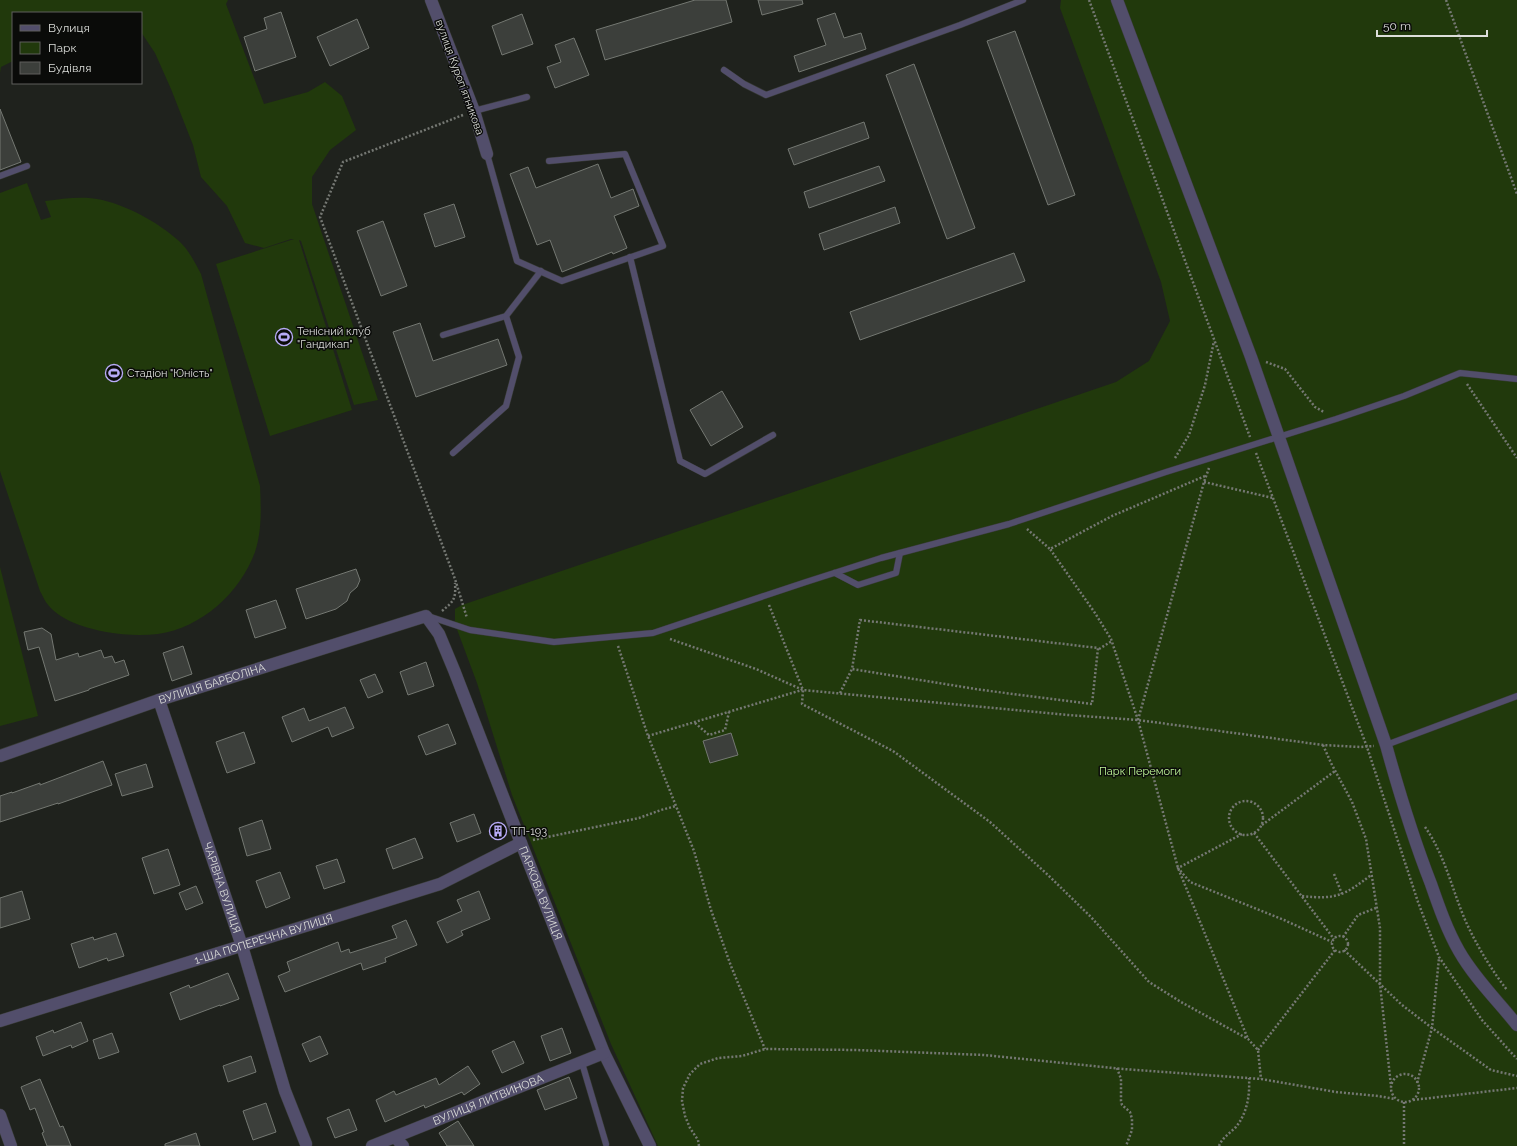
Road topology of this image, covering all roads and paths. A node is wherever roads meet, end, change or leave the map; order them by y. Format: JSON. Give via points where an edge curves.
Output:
{"nodes":[{"id":1,"x":431,"y":0,"type":"edge"},
{"id":2,"x":1022,"y":0,"type":"edge"},
{"id":3,"x":1089,"y":0,"type":"edge"},
{"id":4,"x":1117,"y":0,"type":"edge"},
{"id":5,"x":1446,"y":0,"type":"edge"},
{"id":6,"x":724,"y":70,"type":"dead end"},
{"id":7,"x":527,"y":96,"type":"dead end"},
{"id":8,"x":474,"y":111,"type":"junction"},
{"id":9,"x":487,"y":154,"type":"joint"},
{"id":10,"x":549,"y":160,"type":"dead end"},
{"id":11,"x":27,"y":166,"type":"dead end"},
{"id":12,"x":0,"y":176,"type":"edge"},
{"id":13,"x":1517,"y":194,"type":"edge"},
{"id":14,"x":630,"y":257,"type":"junction"},
{"id":15,"x":541,"y":271,"type":"junction"},
{"id":16,"x":506,"y":316,"type":"junction"},
{"id":17,"x":443,"y":336,"type":"dead end"},
{"id":18,"x":1214,"y":340,"type":"junction"},
{"id":19,"x":1251,"y":357,"type":"junction"},
{"id":20,"x":1460,"y":374,"type":"junction"},
{"id":21,"x":1517,"y":379,"type":"edge"},
{"id":22,"x":1336,"y":419,"type":"junction"},
{"id":23,"x":773,"y":435,"type":"dead end"},
{"id":24,"x":1280,"y":437,"type":"junction"},
{"id":25,"x":1253,"y":445,"type":"junction"},
{"id":26,"x":453,"y":453,"type":"dead end"},
{"id":27,"x":1215,"y":457,"type":"junction"},
{"id":28,"x":1517,"y":458,"type":"edge"},
{"id":29,"x":1166,"y":472,"type":"junction"},
{"id":30,"x":1205,"y":476,"type":"junction"},
{"id":31,"x":1204,"y":482,"type":"junction"},
{"id":32,"x":1273,"y":498,"type":"junction"},
{"id":33,"x":1018,"y":521,"type":"junction"},
{"id":34,"x":1051,"y":550,"type":"junction"},
{"id":35,"x":900,"y":553,"type":"junction"},
{"id":36,"x":835,"y":573,"type":"junction"},
{"id":37,"x":455,"y":579,"type":"junction"},
{"id":38,"x":766,"y":595,"type":"junction"},
{"id":39,"x":426,"y":616,"type":"junction"},
{"id":40,"x":470,"y":630,"type":"junction"},
{"id":41,"x":653,"y":633,"type":"junction"},
{"id":42,"x":614,"y":637,"type":"junction"},
{"id":43,"x":1112,"y":641,"type":"junction"},
{"id":44,"x":1098,"y":650,"type":"junction"},
{"id":45,"x":853,"y":668,"type":"junction"},
{"id":46,"x":803,"y":690,"type":"junction"},
{"id":47,"x":840,"y":693,"type":"junction"},
{"id":48,"x":1517,"y":696,"type":"edge"},
{"id":49,"x":159,"y":700,"type":"junction"},
{"id":50,"x":729,"y":712,"type":"junction"},
{"id":51,"x":1138,"y":720,"type":"junction"},
{"id":52,"x":695,"y":722,"type":"junction"},
{"id":53,"x":648,"y":736,"type":"junction"},
{"id":54,"x":1323,"y":744,"type":"junction"},
{"id":55,"x":1386,"y":745,"type":"junction"},
{"id":56,"x":1367,"y":747,"type":"junction"},
{"id":57,"x":0,"y":756,"type":"edge"},
{"id":58,"x":1335,"y":770,"type":"junction"},
{"id":59,"x":676,"y":806,"type":"junction"},
{"id":60,"x":1421,"y":821,"type":"dead end"},
{"id":61,"x":1261,"y":825,"type":"junction"},
{"id":62,"x":1254,"y":833,"type":"junction"},
{"id":63,"x":1242,"y":834,"type":"junction"},
{"id":64,"x":520,"y":843,"type":"junction"},
{"id":65,"x":1178,"y":868,"type":"junction"},
{"id":66,"x":1334,"y":874,"type":"dead end"},
{"id":67,"x":1371,"y":875,"type":"junction"},
{"id":68,"x":1342,"y":894,"type":"junction"},
{"id":69,"x":1302,"y":896,"type":"junction"},
{"id":70,"x":1376,"y":908,"type":"junction"},
{"id":71,"x":1343,"y":937,"type":"junction"},
{"id":72,"x":1333,"y":940,"type":"junction"},
{"id":73,"x":242,"y":946,"type":"junction"},
{"id":74,"x":1335,"y":950,"type":"junction"},
{"id":75,"x":1344,"y":950,"type":"junction"},
{"id":76,"x":1439,"y":957,"type":"junction"},
{"id":77,"x":1380,"y":984,"type":"junction"},
{"id":78,"x":1508,"y":992,"type":"dead end"},
{"id":79,"x":0,"y":1021,"type":"edge"},
{"id":80,"x":1517,"y":1025,"type":"edge"},
{"id":81,"x":1432,"y":1028,"type":"junction"},
{"id":82,"x":1248,"y":1039,"type":"junction"},
{"id":83,"x":765,"y":1049,"type":"junction"},
{"id":84,"x":1258,"y":1050,"type":"junction"},
{"id":85,"x":604,"y":1053,"type":"junction"},
{"id":86,"x":1517,"y":1059,"type":"edge"},
{"id":87,"x":582,"y":1062,"type":"junction"},
{"id":88,"x":1117,"y":1068,"type":"junction"},
{"id":89,"x":1517,"y":1076,"type":"edge"},
{"id":90,"x":1249,"y":1078,"type":"junction"},
{"id":91,"x":1261,"y":1079,"type":"junction"},
{"id":92,"x":1417,"y":1082,"type":"junction"},
{"id":93,"x":1391,"y":1086,"type":"junction"},
{"id":94,"x":1517,"y":1088,"type":"edge"},
{"id":95,"x":1395,"y":1099,"type":"junction"},
{"id":96,"x":1413,"y":1100,"type":"junction"},
{"id":97,"x":1404,"y":1102,"type":"junction"},
{"id":98,"x":0,"y":1115,"type":"edge"},
{"id":99,"x":399,"y":1141,"type":"edge"},
{"id":100,"x":606,"y":1144,"type":"dead end"},
{"id":101,"x":305,"y":1145,"type":"edge"},
{"id":102,"x":11,"y":1146,"type":"edge"},
{"id":103,"x":372,"y":1146,"type":"edge"},
{"id":104,"x":650,"y":1146,"type":"edge"},
{"id":105,"x":699,"y":1146,"type":"edge"},
{"id":106,"x":1126,"y":1146,"type":"edge"},
{"id":107,"x":1219,"y":1146,"type":"edge"},
{"id":108,"x":1404,"y":1146,"type":"edge"}],
"edges":[{"from":1,"to":8,"type":"street","name":"вулиця Куропʼятникова"},
{"from":2,"to":6,"type":"lane","via":[[766,95]]},
{"from":3,"to":18,"type":"path"},
{"from":4,"to":19,"type":"street"},
{"from":5,"to":13,"type":"path"},
{"from":7,"to":8,"type":"lane"},
{"from":8,"to":9,"type":"street","name":"вулиця Куропʼятникова"},
{"from":8,"to":37,"type":"path","via":[[343,162],[320,217]]},
{"from":9,"to":15,"type":"lane","via":[[517,261]]},
{"from":10,"to":14,"type":"lane","via":[[625,154],[663,246]]},
{"from":11,"to":12,"type":"lane"},
{"from":14,"to":15,"type":"lane","via":[[562,280]]},
{"from":14,"to":23,"type":"lane","via":[[680,461],[704,474]]},
{"from":15,"to":16,"type":"lane"},
{"from":16,"to":17,"type":"lane"},
{"from":16,"to":26,"type":"lane","via":[[519,357],[506,406]]},
{"from":18,"to":25,"type":"path"},
{"from":18,"to":29,"type":"path","via":[[1205,385],[1189,435]]},
{"from":19,"to":22,"type":"path","via":[[1286,369],[1315,407]]},
{"from":19,"to":24,"type":"street"},
{"from":20,"to":21,"type":"lane"},
{"from":20,"to":22,"type":"lane"},
{"from":20,"to":28,"type":"path"},
{"from":22,"to":24,"type":"lane"},
{"from":24,"to":25,"type":"lane"},
{"from":24,"to":55,"type":"street"},
{"from":25,"to":27,"type":"lane"},
{"from":25,"to":32,"type":"path"},
{"from":27,"to":29,"type":"lane"},
{"from":27,"to":30,"type":"path"},
{"from":29,"to":33,"type":"lane"},
{"from":30,"to":31,"type":"path"},
{"from":30,"to":34,"type":"path","via":[[1112,516]]},
{"from":31,"to":32,"type":"path"},
{"from":31,"to":51,"type":"path"},
{"from":32,"to":56,"type":"path"},
{"from":33,"to":34,"type":"path"},
{"from":33,"to":35,"type":"lane"},
{"from":34,"to":43,"type":"path"},
{"from":35,"to":36,"type":"lane"},
{"from":35,"to":36,"type":"lane","via":[[896,573],[858,585]]},
{"from":36,"to":38,"type":"lane"},
{"from":37,"to":39,"type":"path","via":[[456,596],[452,602],[442,611]]},
{"from":37,"to":40,"type":"path"},
{"from":38,"to":41,"type":"lane"},
{"from":38,"to":46,"type":"path"},
{"from":39,"to":40,"type":"lane"},
{"from":39,"to":49,"type":"street","name":"ВУЛИЦЯ БАРБОЛІНА"},
{"from":39,"to":64,"type":"street","name":"ПАРКОВА ВУЛИЦЯ","via":[[438,634],[454,670]]},
{"from":40,"to":42,"type":"lane","via":[[554,642]]},
{"from":41,"to":42,"type":"lane"},
{"from":41,"to":46,"type":"path","via":[[756,669]]},
{"from":42,"to":53,"type":"path"},
{"from":43,"to":44,"type":"path"},
{"from":43,"to":51,"type":"path"},
{"from":44,"to":45,"type":"path","via":[[860,620]]},
{"from":44,"to":45,"type":"path","via":[[1092,704],[982,690]]},
{"from":45,"to":47,"type":"path"},
{"from":46,"to":47,"type":"path"},
{"from":46,"to":50,"type":"path"},
{"from":46,"to":82,"type":"path","via":[[802,704],[893,751],[990,822],[1091,917],[1149,982]]},
{"from":47,"to":51,"type":"path"},
{"from":48,"to":55,"type":"lane"},
{"from":49,"to":57,"type":"street","name":"ВУЛИЦЯ БАРБОЛІНА"},
{"from":49,"to":73,"type":"street","name":"ЧАРІВНА ВУЛИЦЯ"},
{"from":50,"to":52,"type":"path"},
{"from":50,"to":52,"type":"path","via":[[725,730],[710,735]]},
{"from":51,"to":54,"type":"path"},
{"from":51,"to":65,"type":"path"},
{"from":52,"to":53,"type":"path"},
{"from":53,"to":59,"type":"path"},
{"from":54,"to":56,"type":"path"},
{"from":54,"to":58,"type":"path"},
{"from":55,"to":56,"type":"path"},
{"from":55,"to":80,"type":"street","via":[[1418,850],[1444,920],[1459,951],[1479,980]]},
{"from":56,"to":76,"type":"path","via":[[1418,902]]},
{"from":58,"to":61,"type":"path"},
{"from":58,"to":67,"type":"path","via":[[1352,802],[1366,839]]},
{"from":59,"to":64,"type":"path","via":[[639,818]]},
{"from":59,"to":83,"type":"path","via":[[694,851],[731,966]]},
{"from":60,"to":78,"type":"path","via":[[1435,841],[1466,922],[1491,970]]},
{"from":61,"to":62,"type":"path"},
{"from":61,"to":63,"type":"path","via":[[1262,814],[1256,805],[1246,802],[1236,804],[1230,813],[1230,824]]},
{"from":62,"to":63,"type":"path"},
{"from":62,"to":69,"type":"path"},
{"from":63,"to":65,"type":"path"},
{"from":64,"to":73,"type":"street","name":"1-ША ПОПЕРЕЧНА ВУЛИЦЯ","via":[[440,884]]},
{"from":64,"to":85,"type":"street","name":"ПАРКОВА ВУЛИЦЯ"},
{"from":65,"to":72,"type":"path","via":[[1190,882]]},
{"from":65,"to":82,"type":"path"},
{"from":66,"to":68,"type":"path"},
{"from":67,"to":68,"type":"path"},
{"from":67,"to":70,"type":"path"},
{"from":68,"to":69,"type":"path","via":[[1336,897]]},
{"from":69,"to":72,"type":"path"},
{"from":70,"to":71,"type":"path","via":[[1358,915]]},
{"from":70,"to":77,"type":"path","via":[[1380,928]]},
{"from":71,"to":72,"type":"path"},
{"from":71,"to":75,"type":"path","via":[[1347,942]]},
{"from":72,"to":74,"type":"path"},
{"from":73,"to":79,"type":"street","name":"1-ША ПОПЕРЕЧНА ВУЛИЦЯ"},
{"from":73,"to":101,"type":"street","name":"ЧАРІВНА ВУЛИЦЯ","via":[[285,1091]]},
{"from":74,"to":75,"type":"path"},
{"from":74,"to":84,"type":"path"},
{"from":75,"to":77,"type":"path"},
{"from":76,"to":81,"type":"path"},
{"from":76,"to":86,"type":"path","via":[[1482,1020]]},
{"from":77,"to":81,"type":"path"},
{"from":77,"to":93,"type":"path"},
{"from":81,"to":89,"type":"path","via":[[1491,1070]]},
{"from":81,"to":92,"type":"path"},
{"from":82,"to":84,"type":"path"},
{"from":83,"to":88,"type":"path","via":[[984,1055]]},
{"from":83,"to":105,"type":"path","via":[[742,1056],[718,1058],[700,1064],[690,1074],[683,1088],[682,1101],[685,1116]]},
{"from":84,"to":91,"type":"path"},
{"from":85,"to":87,"type":"street","name":"ВУЛИЦЯ ЛИТВИНОВА"},
{"from":85,"to":104,"type":"street","name":"ПАРКОВА ВУЛИЦЯ"},
{"from":87,"to":99,"type":"street","name":"ВУЛИЦЯ ЛИТВИНОВА"},
{"from":87,"to":100,"type":"lane"},
{"from":88,"to":90,"type":"path"},
{"from":88,"to":106,"type":"path","via":[[1121,1079],[1122,1105],[1130,1112],[1132,1119],[1132,1130]]},
{"from":90,"to":91,"type":"path"},
{"from":90,"to":107,"type":"path","via":[[1248,1106],[1236,1126]]},
{"from":91,"to":95,"type":"path"},
{"from":92,"to":93,"type":"path","via":[[1411,1076],[1403,1074],[1395,1078]]},
{"from":92,"to":96,"type":"path","via":[[1418,1092]]},
{"from":93,"to":95,"type":"path"},
{"from":94,"to":96,"type":"path"},
{"from":95,"to":97,"type":"path"},
{"from":96,"to":97,"type":"path"},
{"from":97,"to":108,"type":"path"},
{"from":98,"to":102,"type":"street"},
{"from":99,"to":103,"type":"street","name":"ВУЛИЦЯ ЛИТВИНОВА"}]}
